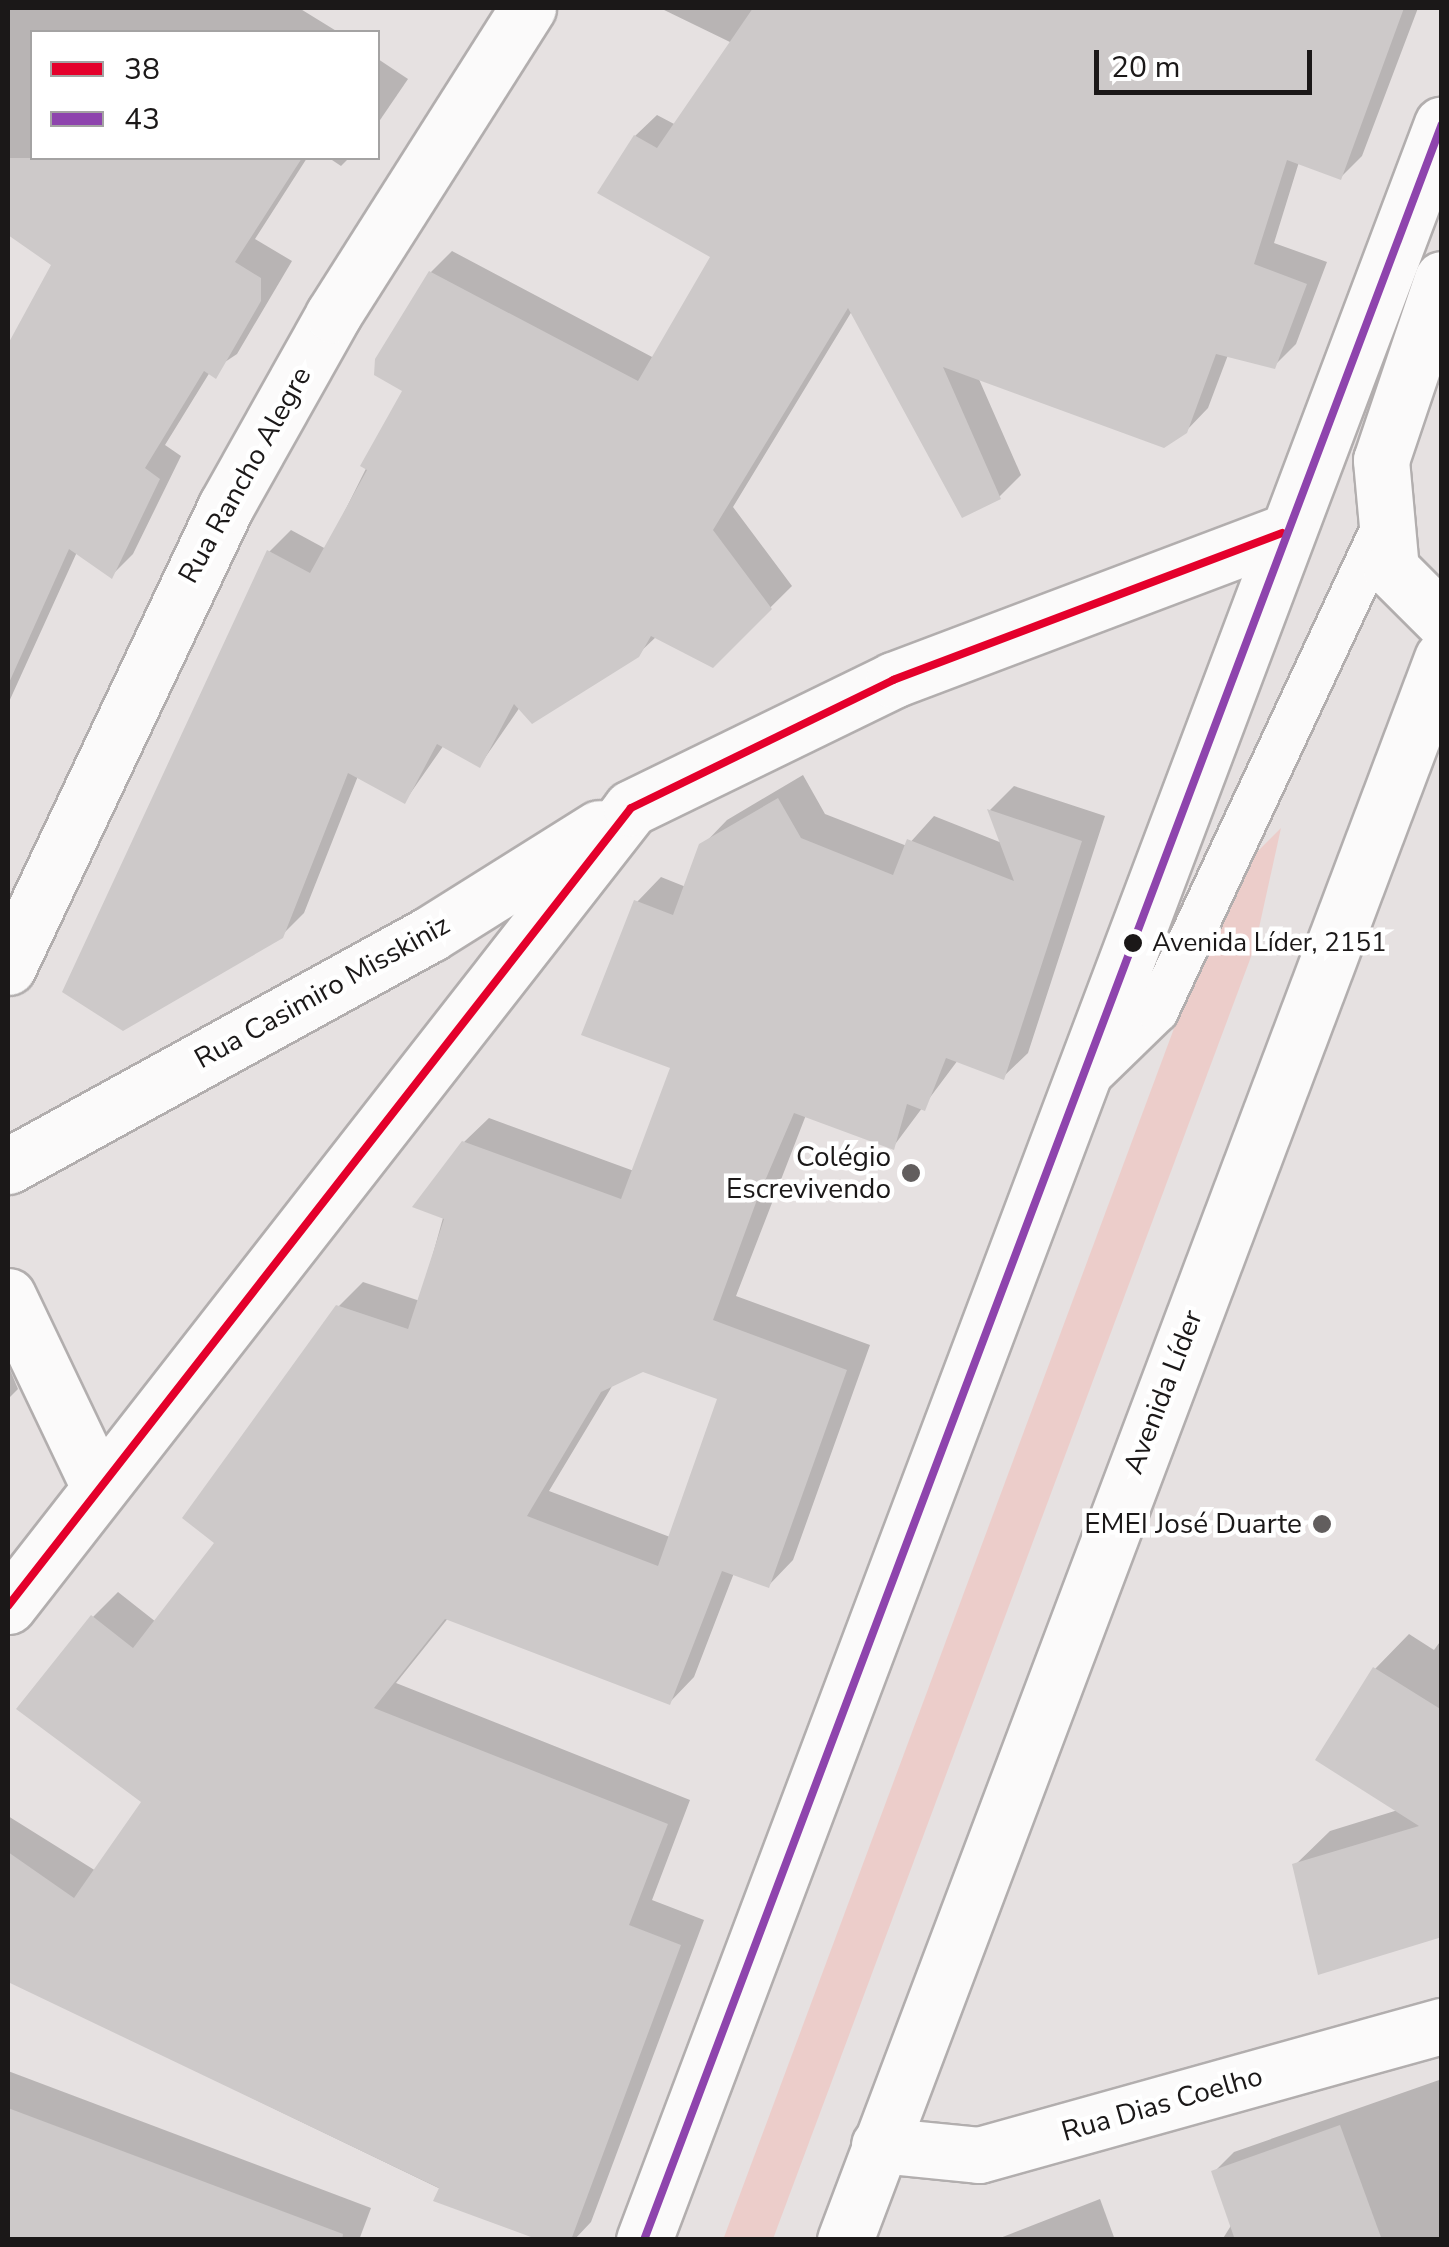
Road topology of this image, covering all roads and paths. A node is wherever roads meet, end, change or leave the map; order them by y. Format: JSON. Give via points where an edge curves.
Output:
{"nodes":[{"id":1,"x":528,"y":8,"type":"edge"},
{"id":2,"x":1442,"y":124,"type":"edge"},
{"id":3,"x":1442,"y":279,"type":"edge"},
{"id":4,"x":1383,"y":527,"type":"junction"},
{"id":5,"x":1282,"y":533,"type":"junction"},
{"id":6,"x":1442,"y":620,"type":"edge"},
{"id":7,"x":1442,"y":658,"type":"edge"},
{"id":8,"x":631,"y":808,"type":"junction"},
{"id":9,"x":8,"y":967,"type":"edge"},
{"id":10,"x":1072,"y":1095,"type":"junction"},
{"id":11,"x":8,"y":1166,"type":"edge"},
{"id":12,"x":8,"y":1296,"type":"edge"},
{"id":13,"x":99,"y":1488,"type":"junction"},
{"id":14,"x":8,"y":1606,"type":"edge"},
{"id":15,"x":1442,"y":2026,"type":"edge"},
{"id":16,"x":879,"y":2144,"type":"junction"},
{"id":17,"x":644,"y":2240,"type":"edge"},
{"id":18,"x":844,"y":2240,"type":"edge"}],
"edges":[{"from":1,"to":9,"type":"main road","name":"Rua Rancho Alegre","via":[[333,315],[226,506]]},
{"from":2,"to":5,"type":"main road"},
{"from":3,"to":4,"type":"main road","via":[[1380,460]]},
{"from":4,"to":6,"type":"main road","via":[[1391,569]]},
{"from":4,"to":10,"type":"lane","via":[[1157,1011]]},
{"from":5,"to":8,"type":"main road","name":"Rua Casimiro Misskiniz","via":[[892,680]]},
{"from":5,"to":10,"type":"main road"},
{"from":7,"to":16,"type":"main road","name":"Avenida Líder"},
{"from":8,"to":11,"type":"main road","name":"Rua Casimiro Misskiniz","via":[[430,934]]},
{"from":8,"to":13,"type":"main road"},
{"from":10,"to":17,"type":"main road"},
{"from":12,"to":13,"type":"main road"},
{"from":13,"to":14,"type":"main road"},
{"from":15,"to":16,"type":"main road","name":"Rua Dias Coelho","via":[[979,2155]]},
{"from":16,"to":18,"type":"main road","name":"Avenida Líder"}]}
